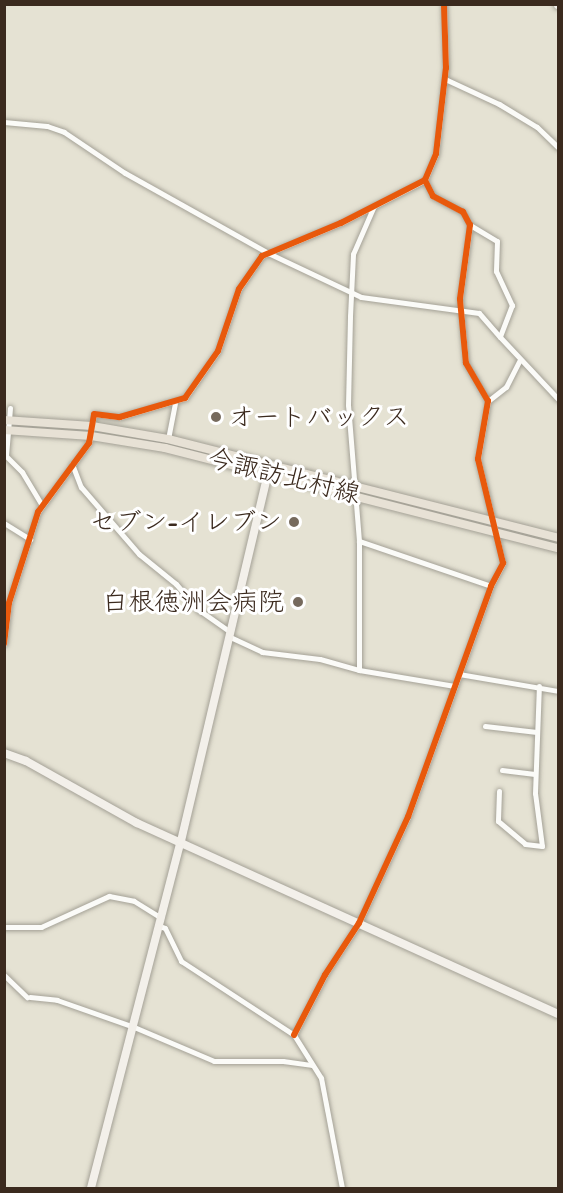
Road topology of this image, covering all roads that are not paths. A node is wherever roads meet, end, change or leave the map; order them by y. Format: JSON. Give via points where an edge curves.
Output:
{"nodes":[{"id":1,"x":444,"y":4,"type":"edge"},
{"id":2,"x":445,"y":79,"type":"junction"},
{"id":3,"x":4,"y":122,"type":"edge"},
{"id":4,"x":558,"y":147,"type":"edge"},
{"id":5,"x":424,"y":180,"type":"junction"},
{"id":6,"x":374,"y":206,"type":"junction"},
{"id":7,"x":470,"y":225,"type":"junction"},
{"id":8,"x":268,"y":253,"type":"junction"},
{"id":9,"x":351,"y":292,"type":"junction"},
{"id":10,"x":462,"y":308,"type":"junction"},
{"id":11,"x":500,"y":337,"type":"junction"},
{"id":12,"x":519,"y":361,"type":"junction"},
{"id":13,"x":558,"y":399,"type":"edge"},
{"id":14,"x":488,"y":401,"type":"junction"},
{"id":15,"x":176,"y":404,"type":"junction"},
{"id":16,"x":10,"y":408,"type":"dead end"},
{"id":17,"x":7,"y":420,"type":"edge"},
{"id":18,"x":92,"y":426,"type":"junction"},
{"id":19,"x":7,"y":430,"type":"edge"},
{"id":20,"x":91,"y":436,"type":"junction"},
{"id":21,"x":168,"y":439,"type":"junction"},
{"id":22,"x":72,"y":464,"type":"junction"},
{"id":23,"x":270,"y":468,"type":"junction"},
{"id":24,"x":356,"y":485,"type":"junction"},
{"id":25,"x":356,"y":495,"type":"junction"},
{"id":26,"x":42,"y":505,"type":"junction"},
{"id":27,"x":494,"y":521,"type":"junction"},
{"id":28,"x":4,"y":523,"type":"edge"},
{"id":29,"x":498,"y":532,"type":"junction"},
{"id":30,"x":558,"y":538,"type":"edge"},
{"id":31,"x":30,"y":539,"type":"junction"},
{"id":32,"x":359,"y":541,"type":"junction"},
{"id":33,"x":558,"y":548,"type":"edge"},
{"id":34,"x":491,"y":586,"type":"junction"},
{"id":35,"x":228,"y":634,"type":"junction"},
{"id":36,"x":4,"y":644,"type":"edge"},
{"id":37,"x":359,"y":670,"type":"junction"},
{"id":38,"x":459,"y":674,"type":"junction"},
{"id":39,"x":539,"y":686,"type":"junction"},
{"id":40,"x":455,"y":687,"type":"junction"},
{"id":41,"x":558,"y":691,"type":"edge"},
{"id":42,"x":485,"y":726,"type":"dead end"},
{"id":43,"x":537,"y":732,"type":"junction"},
{"id":44,"x":4,"y":753,"type":"edge"},
{"id":45,"x":502,"y":770,"type":"dead end"},
{"id":46,"x":535,"y":774,"type":"junction"},
{"id":47,"x":499,"y":791,"type":"dead end"},
{"id":48,"x":181,"y":841,"type":"junction"},
{"id":49,"x":160,"y":922,"type":"junction"},
{"id":50,"x":359,"y":923,"type":"junction"},
{"id":51,"x":4,"y":927,"type":"edge"},
{"id":52,"x":4,"y":975,"type":"edge"},
{"id":53,"x":558,"y":1014,"type":"edge"},
{"id":54,"x":134,"y":1027,"type":"junction"},
{"id":55,"x":294,"y":1035,"type":"junction"},
{"id":56,"x":311,"y":1065,"type":"junction"},
{"id":57,"x":91,"y":1188,"type":"edge"},
{"id":58,"x":342,"y":1188,"type":"edge"}],
"edges":[{"from":1,"to":2,"type":"street"},
{"from":2,"to":4,"type":"street","via":[[499,104],[537,127]]},
{"from":2,"to":5,"type":"street","via":[[436,154]]},
{"from":3,"to":8,"type":"street","via":[[47,126],[64,132],[125,173]]},
{"from":5,"to":6,"type":"street"},
{"from":5,"to":7,"type":"street","via":[[433,196],[463,212]]},
{"from":6,"to":8,"type":"street"},
{"from":6,"to":9,"type":"street","via":[[353,254]]},
{"from":7,"to":10,"type":"street"},
{"from":7,"to":11,"type":"street","via":[[497,241],[496,272],[512,305]]},
{"from":8,"to":9,"type":"street"},
{"from":8,"to":15,"type":"street","via":[[239,289],[218,351],[185,398]]},
{"from":9,"to":10,"type":"street","via":[[361,297]]},
{"from":9,"to":24,"type":"street","via":[[348,405]]},
{"from":10,"to":11,"type":"street","via":[[486,317]]},
{"from":10,"to":14,"type":"street","via":[[466,363]]},
{"from":11,"to":12,"type":"street"},
{"from":12,"to":13,"type":"street"},
{"from":12,"to":14,"type":"street","via":[[506,387]]},
{"from":14,"to":27,"type":"street","via":[[478,459]]},
{"from":15,"to":18,"type":"street","via":[[120,417],[94,414]]},
{"from":15,"to":21,"type":"street"},
{"from":16,"to":17,"type":"street"},
{"from":17,"to":18,"type":"main road","name":"今諏訪北村線"},
{"from":17,"to":19,"type":"street"},
{"from":18,"to":20,"type":"street"},
{"from":18,"to":21,"type":"main road","name":"今諏訪北村線"},
{"from":19,"to":20,"type":"main road","name":"今諏訪北村線"},
{"from":19,"to":26,"type":"street","via":[[6,456],[22,472]]},
{"from":20,"to":22,"type":"street"},
{"from":20,"to":23,"type":"main road","name":"今諏訪北村線"},
{"from":21,"to":23,"type":"main road","name":"今諏訪北村線"},
{"from":22,"to":26,"type":"street"},
{"from":22,"to":35,"type":"street","via":[[81,487],[139,554]]},
{"from":23,"to":24,"type":"main road","name":"今諏訪北村線"},
{"from":23,"to":25,"type":"main road","name":"今諏訪北村線"},
{"from":23,"to":35,"type":"street"},
{"from":24,"to":25,"type":"street"},
{"from":24,"to":27,"type":"main road","name":"今諏訪北村線"},
{"from":25,"to":29,"type":"main road","name":"今諏訪北村線"},
{"from":25,"to":32,"type":"street"},
{"from":26,"to":31,"type":"street"},
{"from":27,"to":29,"type":"street"},
{"from":27,"to":30,"type":"main road","name":"今諏訪北村線"},
{"from":28,"to":31,"type":"street"},
{"from":29,"to":33,"type":"main road","name":"今諏訪北村線"},
{"from":29,"to":34,"type":"street","via":[[503,563]]},
{"from":31,"to":36,"type":"street","via":[[9,603]]},
{"from":32,"to":34,"type":"street"},
{"from":32,"to":37,"type":"street"},
{"from":34,"to":38,"type":"street"},
{"from":35,"to":37,"type":"street","via":[[262,652],[320,659]]},
{"from":35,"to":48,"type":"street"},
{"from":37,"to":40,"type":"street"},
{"from":38,"to":39,"type":"street"},
{"from":38,"to":40,"type":"street"},
{"from":39,"to":41,"type":"street"},
{"from":39,"to":43,"type":"street"},
{"from":40,"to":50,"type":"street","via":[[408,817]]},
{"from":42,"to":43,"type":"street"},
{"from":43,"to":46,"type":"street"},
{"from":44,"to":48,"type":"street","via":[[33,764],[115,812]]},
{"from":45,"to":46,"type":"street"},
{"from":46,"to":47,"type":"street","via":[[542,846],[525,844],[498,821]]},
{"from":48,"to":49,"type":"street"},
{"from":48,"to":50,"type":"street"},
{"from":49,"to":51,"type":"street","via":[[134,901],[109,896],[42,927]]},
{"from":49,"to":54,"type":"street"},
{"from":49,"to":55,"type":"street","via":[[181,961]]},
{"from":50,"to":53,"type":"street"},
{"from":50,"to":55,"type":"street","via":[[324,975]]},
{"from":52,"to":54,"type":"street","via":[[29,997],[57,1000]]},
{"from":54,"to":56,"type":"street","via":[[189,1054],[214,1061]]},
{"from":54,"to":57,"type":"street"},
{"from":55,"to":56,"type":"street"},
{"from":56,"to":58,"type":"street","via":[[323,1086]]}]}
